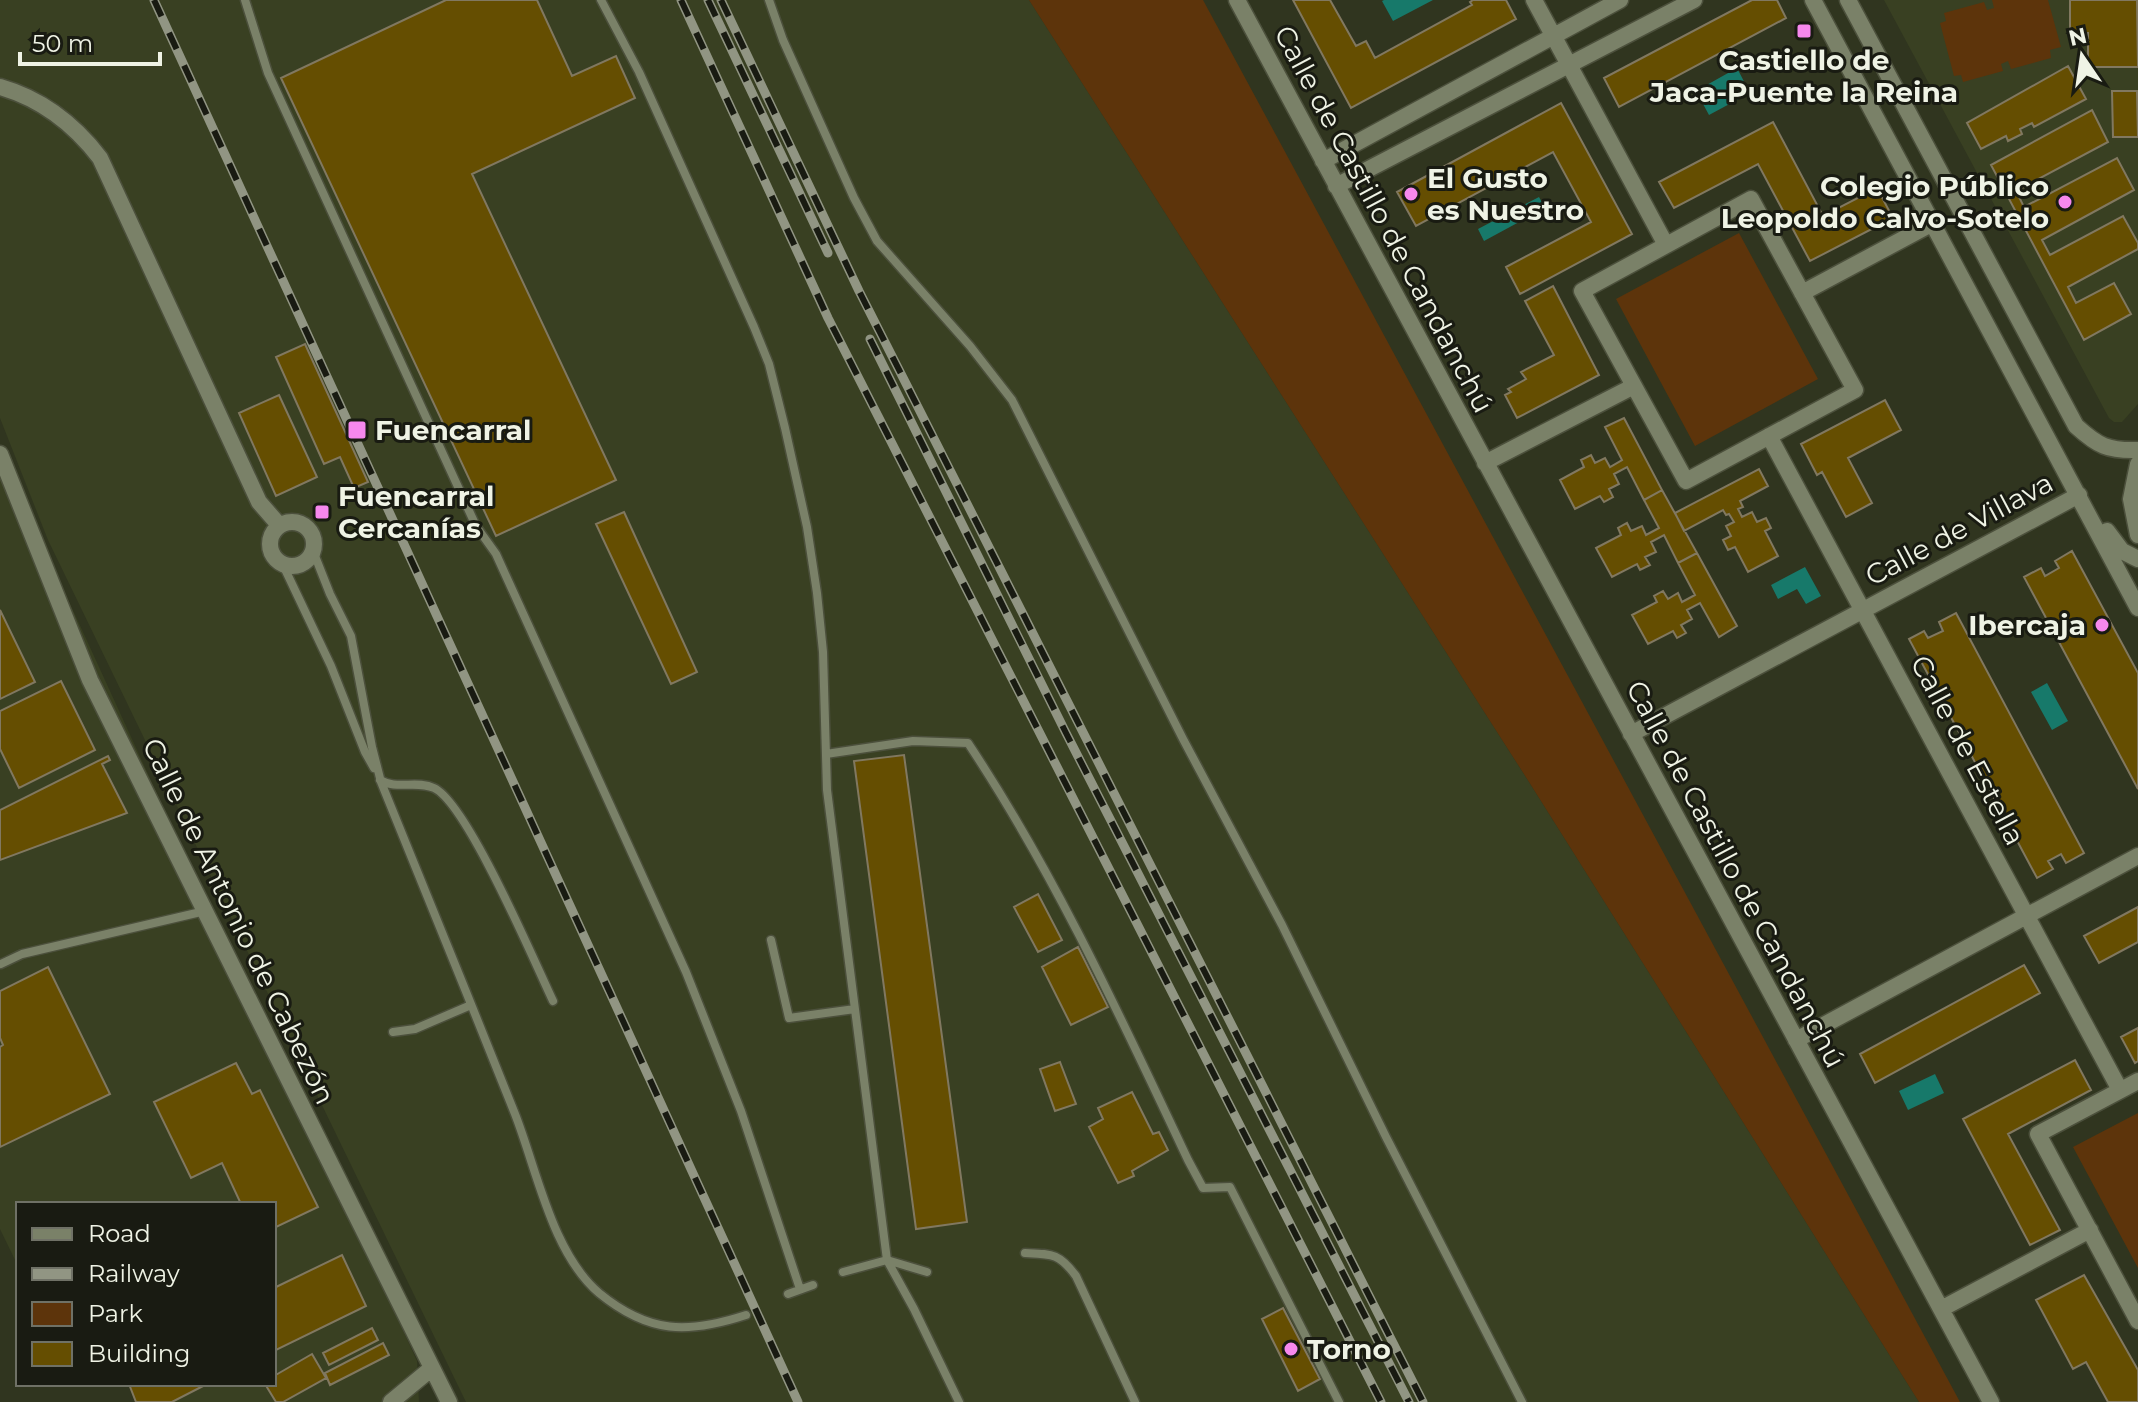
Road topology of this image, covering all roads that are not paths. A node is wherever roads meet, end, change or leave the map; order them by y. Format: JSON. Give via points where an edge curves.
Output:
{"nodes":[{"id":1,"x":245,"y":0,"type":"edge"},
{"id":2,"x":601,"y":0,"type":"edge"},
{"id":3,"x":769,"y":0,"type":"edge"},
{"id":4,"x":1237,"y":0,"type":"edge"},
{"id":5,"x":1534,"y":0,"type":"edge"},
{"id":6,"x":1620,"y":0,"type":"edge"},
{"id":7,"x":1694,"y":0,"type":"edge"},
{"id":8,"x":1813,"y":0,"type":"edge"},
{"id":9,"x":1848,"y":0,"type":"edge"},
{"id":10,"x":1553,"y":36,"type":"junction"},
{"id":11,"x":1570,"y":66,"type":"junction"},
{"id":12,"x":0,"y":87,"type":"edge"},
{"id":13,"x":1323,"y":161,"type":"junction"},
{"id":14,"x":1336,"y":186,"type":"junction"},
{"id":15,"x":1933,"y":223,"type":"junction"},
{"id":16,"x":1666,"y":245,"type":"junction"},
{"id":17,"x":1802,"y":293,"type":"junction"},
{"id":18,"x":1634,"y":386,"type":"junction"},
{"id":19,"x":1769,"y":436,"type":"junction"},
{"id":20,"x":2138,"y":450,"type":"edge"},
{"id":21,"x":0,"y":454,"type":"edge"},
{"id":22,"x":1485,"y":463,"type":"junction"},
{"id":23,"x":2138,"y":464,"type":"edge"},
{"id":24,"x":2079,"y":495,"type":"junction"},
{"id":25,"x":279,"y":525,"type":"junction"},
{"id":26,"x":2138,"y":535,"type":"edge"},
{"id":27,"x":313,"y":551,"type":"junction"},
{"id":28,"x":2138,"y":559,"type":"edge"},
{"id":29,"x":283,"y":565,"type":"junction"},
{"id":30,"x":2138,"y":608,"type":"edge"},
{"id":31,"x":1863,"y":610,"type":"junction"},
{"id":32,"x":1631,"y":734,"type":"junction"},
{"id":33,"x":826,"y":754,"type":"junction"},
{"id":34,"x":381,"y":782,"type":"junction"},
{"id":35,"x":2138,"y":856,"type":"edge"},
{"id":36,"x":205,"y":911,"type":"junction"},
{"id":37,"x":2027,"y":916,"type":"junction"},
{"id":38,"x":771,"y":940,"type":"dead end"},
{"id":39,"x":1,"y":964,"type":"edge"},
{"id":40,"x":553,"y":1001,"type":"dead end"},
{"id":41,"x":471,"y":1005,"type":"junction"},
{"id":42,"x":855,"y":1009,"type":"junction"},
{"id":43,"x":393,"y":1032,"type":"dead end"},
{"id":44,"x":1796,"y":1040,"type":"junction"},
{"id":45,"x":2138,"y":1081,"type":"edge"},
{"id":46,"x":2120,"y":1090,"type":"junction"},
{"id":47,"x":2090,"y":1230,"type":"junction"},
{"id":48,"x":1025,"y":1253,"type":"dead end"},
{"id":49,"x":887,"y":1260,"type":"junction"},
{"id":50,"x":843,"y":1272,"type":"dead end"},
{"id":51,"x":927,"y":1272,"type":"dead end"},
{"id":52,"x":813,"y":1285,"type":"dead end"},
{"id":53,"x":800,"y":1289,"type":"junction"},
{"id":54,"x":788,"y":1294,"type":"dead end"},
{"id":55,"x":1941,"y":1309,"type":"junction"},
{"id":56,"x":746,"y":1315,"type":"dead end"},
{"id":57,"x":2138,"y":1321,"type":"edge"},
{"id":58,"x":432,"y":1368,"type":"junction"},
{"id":59,"x":391,"y":1402,"type":"edge"},
{"id":60,"x":449,"y":1402,"type":"edge"},
{"id":61,"x":959,"y":1402,"type":"edge"},
{"id":62,"x":1135,"y":1402,"type":"edge"},
{"id":63,"x":1339,"y":1402,"type":"edge"},
{"id":64,"x":1522,"y":1402,"type":"edge"},
{"id":65,"x":1991,"y":1402,"type":"edge"}],
"edges":[{"from":1,"to":53,"type":"lane","via":[[275,87],[686,972],[741,1111]]},
{"from":2,"to":33,"type":"lane","via":[[639,72],[769,364],[815,580]]},
{"from":3,"to":64,"type":"lane","via":[[877,241],[1012,400]]},
{"from":4,"to":13,"type":"street","name":"Calle de Castillo de Candanchú"},
{"from":5,"to":10,"type":"street"},
{"from":6,"to":10,"type":"street"},
{"from":7,"to":11,"type":"street"},
{"from":8,"to":15,"type":"street"},
{"from":9,"to":20,"type":"street","via":[[2076,426],[2096,444]]},
{"from":10,"to":11,"type":"street"},
{"from":10,"to":13,"type":"street"},
{"from":11,"to":14,"type":"street"},
{"from":11,"to":16,"type":"street"},
{"from":12,"to":25,"type":"street","via":[[55,112],[100,158],[259,502]]},
{"from":13,"to":14,"type":"street","name":"Calle de Castillo de Candanchú"},
{"from":14,"to":22,"type":"street","name":"Calle de Castillo de Candanchú"},
{"from":15,"to":17,"type":"street"},
{"from":15,"to":24,"type":"street"},
{"from":16,"to":17,"type":"street","via":[[1751,199]]},
{"from":16,"to":18,"type":"street","via":[[1582,291]]},
{"from":17,"to":19,"type":"street","via":[[1855,390]]},
{"from":18,"to":19,"type":"street","via":[[1686,481]]},
{"from":18,"to":22,"type":"street"},
{"from":19,"to":31,"type":"street","name":"Calle de Villava"},
{"from":21,"to":36,"type":"street","name":"Calle de Antonio de Cabezón","via":[[90,680]]},
{"from":22,"to":32,"type":"street","name":"Calle de Castillo de Candanchú"},
{"from":23,"to":26,"type":"street","via":[[2131,499]]},
{"from":24,"to":28,"type":"street","via":[[2122,551]]},
{"from":24,"to":30,"type":"street"},
{"from":24,"to":31,"type":"street","name":"Calle de Villava"},
{"from":25,"to":27,"type":"street","via":[[292,521],[305,526],[313,537]]},
{"from":25,"to":29,"type":"street","via":[[270,549]]},
{"from":27,"to":29,"type":"street","via":[[304,563]]},
{"from":27,"to":34,"type":"lane","via":[[351,636]]},
{"from":29,"to":34,"type":"lane"},
{"from":31,"to":32,"type":"street","name":"Calle de Villava"},
{"from":31,"to":37,"type":"street","name":"Calle de Estella"},
{"from":32,"to":44,"type":"street","name":"Calle de Castillo de Candanchú"},
{"from":33,"to":42,"type":"lane"},
{"from":33,"to":63,"type":"lane","via":[[913,741],[968,743],[1012,809],[1100,975],[1203,1188],[1230,1187]]},
{"from":34,"to":40,"type":"lane","via":[[432,787],[444,795],[480,848]]},
{"from":34,"to":41,"type":"lane"},
{"from":35,"to":37,"type":"street"},
{"from":36,"to":39,"type":"lane","via":[[22,954]]},
{"from":36,"to":58,"type":"street","name":"Calle de Antonio de Cabezón"},
{"from":37,"to":44,"type":"street"},
{"from":37,"to":46,"type":"street","name":"Calle de Estella"},
{"from":38,"to":42,"type":"lane","via":[[789,1018]]},
{"from":41,"to":43,"type":"lane","via":[[415,1029]]},
{"from":41,"to":56,"type":"lane","via":[[558,1230],[581,1275],[600,1293],[655,1325],[703,1328]]},
{"from":42,"to":49,"type":"lane"},
{"from":44,"to":55,"type":"street","name":"Calle de Castillo de Candanchú"},
{"from":45,"to":46,"type":"street"},
{"from":46,"to":47,"type":"street","via":[[2038,1134]]},
{"from":47,"to":55,"type":"street"},
{"from":47,"to":57,"type":"street"},
{"from":48,"to":62,"type":"lane","via":[[1053,1254],[1067,1263]]},
{"from":49,"to":50,"type":"lane"},
{"from":49,"to":51,"type":"lane"},
{"from":49,"to":61,"type":"lane"},
{"from":52,"to":53,"type":"lane"},
{"from":53,"to":54,"type":"lane"},
{"from":55,"to":65,"type":"street","name":"Calle de Castillo de Candanchú"},
{"from":58,"to":59,"type":"street"},
{"from":58,"to":60,"type":"street","name":"Calle de Antonio de Cabezón"}]}
